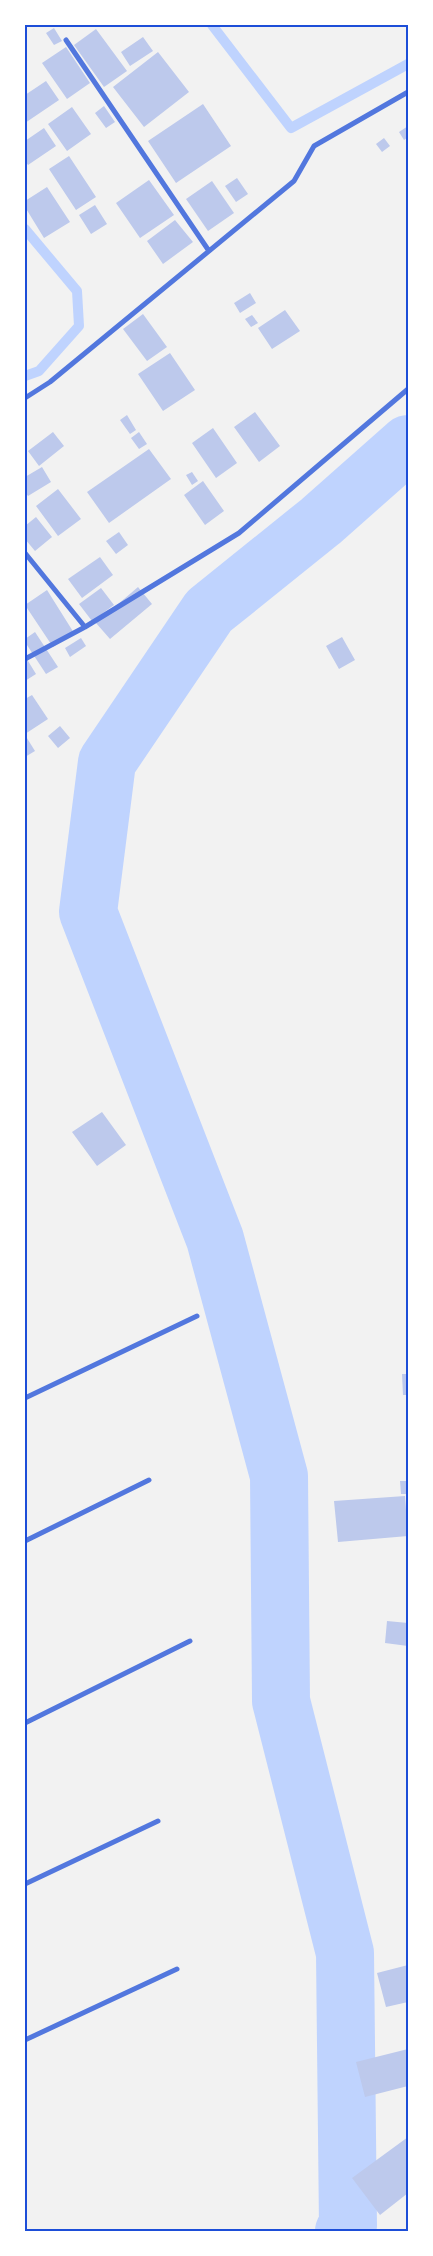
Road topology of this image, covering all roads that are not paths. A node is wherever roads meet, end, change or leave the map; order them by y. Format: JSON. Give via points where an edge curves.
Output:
{"nodes":[{"id":1,"x":66,"y":40,"type":"dead end"},
{"id":2,"x":408,"y":92,"type":"edge"},
{"id":3,"x":209,"y":251,"type":"junction"},
{"id":4,"x":408,"y":389,"type":"edge"},
{"id":5,"x":25,"y":398,"type":"edge"},
{"id":6,"x":25,"y":553,"type":"edge"},
{"id":7,"x":85,"y":627,"type":"junction"},
{"id":8,"x":25,"y":659,"type":"edge"},
{"id":9,"x":197,"y":1316,"type":"dead end"},
{"id":10,"x":25,"y":1398,"type":"edge"},
{"id":11,"x":149,"y":1480,"type":"dead end"},
{"id":12,"x":25,"y":1541,"type":"edge"},
{"id":13,"x":190,"y":1641,"type":"dead end"},
{"id":14,"x":25,"y":1723,"type":"edge"},
{"id":15,"x":158,"y":1821,"type":"dead end"},
{"id":16,"x":25,"y":1884,"type":"edge"},
{"id":17,"x":177,"y":1969,"type":"dead end"},
{"id":18,"x":25,"y":2040,"type":"edge"}],
"edges":[{"from":1,"to":3,"type":"street"},
{"from":2,"to":3,"type":"street","via":[[314,146],[294,181]]},
{"from":3,"to":5,"type":"street","via":[[50,382]]},
{"from":4,"to":7,"type":"street","via":[[238,533]]},
{"from":6,"to":7,"type":"street"},
{"from":7,"to":8,"type":"street"},
{"from":9,"to":10,"type":"street"},
{"from":11,"to":12,"type":"street"},
{"from":13,"to":14,"type":"street"},
{"from":15,"to":16,"type":"street"},
{"from":17,"to":18,"type":"street"}]}
